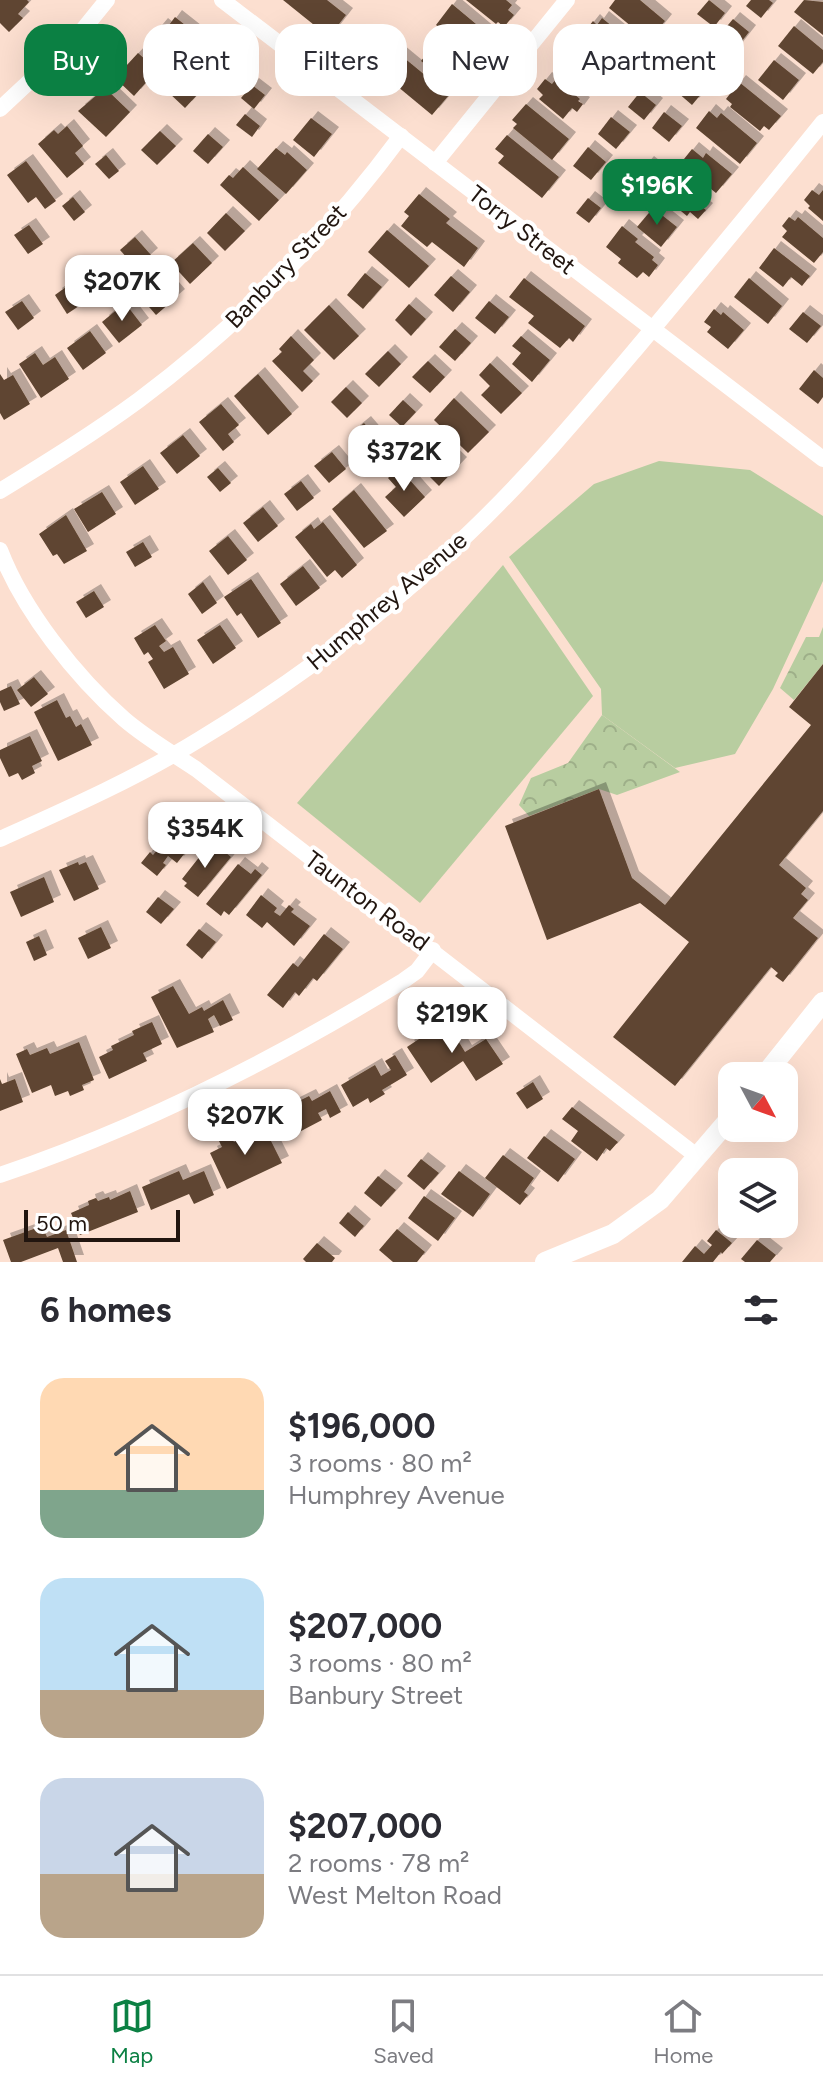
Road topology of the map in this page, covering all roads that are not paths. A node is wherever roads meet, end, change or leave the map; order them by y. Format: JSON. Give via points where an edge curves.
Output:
{"nodes":[{"id":1,"x":107,"y":0,"type":"edge"},
{"id":2,"x":222,"y":0,"type":"edge"},
{"id":3,"x":567,"y":0,"type":"edge"},
{"id":4,"x":0,"y":109,"type":"edge"},
{"id":5,"x":823,"y":122,"type":"edge"},
{"id":6,"x":401,"y":136,"type":"junction"},
{"id":7,"x":435,"y":163,"type":"junction"},
{"id":8,"x":652,"y":330,"type":"junction"},
{"id":9,"x":823,"y":459,"type":"edge"},
{"id":10,"x":0,"y":491,"type":"edge"},
{"id":11,"x":0,"y":550,"type":"edge"},
{"id":12,"x":173,"y":754,"type":"junction"},
{"id":13,"x":0,"y":839,"type":"edge"},
{"id":14,"x":433,"y":950,"type":"junction"},
{"id":15,"x":823,"y":1002,"type":"edge"},
{"id":16,"x":775,"y":1062,"type":"edge"},
{"id":17,"x":718,"y":1133,"type":"edge"},
{"id":18,"x":698,"y":1157,"type":"junction"},
{"id":19,"x":0,"y":1175,"type":"edge"},
{"id":20,"x":545,"y":1262,"type":"edge"}],
"edges":[{"from":1,"to":4,"type":"street","via":[[77,37]]},
{"from":2,"to":6,"type":"street","name":"Torry Street"},
{"from":3,"to":7,"type":"street"},
{"from":5,"to":8,"type":"street","name":"Humphrey Avenue"},
{"from":6,"to":7,"type":"street","name":"Torry Street"},
{"from":6,"to":10,"type":"street","name":"Banbury Street","via":[[311,244],[231,324],[138,401]]},
{"from":7,"to":8,"type":"street","name":"Torry Street"},
{"from":8,"to":9,"type":"street","name":"Torry Street"},
{"from":8,"to":12,"type":"street","name":"Humphrey Avenue","via":[[534,467],[430,569],[317,660]]},
{"from":11,"to":12,"type":"street","name":"Taunton Road","via":[[43,627],[84,679],[124,719]]},
{"from":12,"to":13,"type":"street","name":"Humphrey Avenue"},
{"from":12,"to":14,"type":"street","name":"Taunton Road"},
{"from":14,"to":18,"type":"street","name":"Taunton Road"},
{"from":14,"to":19,"type":"street","via":[[403,981],[297,1044],[103,1137]]},
{"from":15,"to":16,"type":"street"},
{"from":17,"to":18,"type":"street"},
{"from":18,"to":20,"type":"street","via":[[660,1200],[613,1234]]}]}
